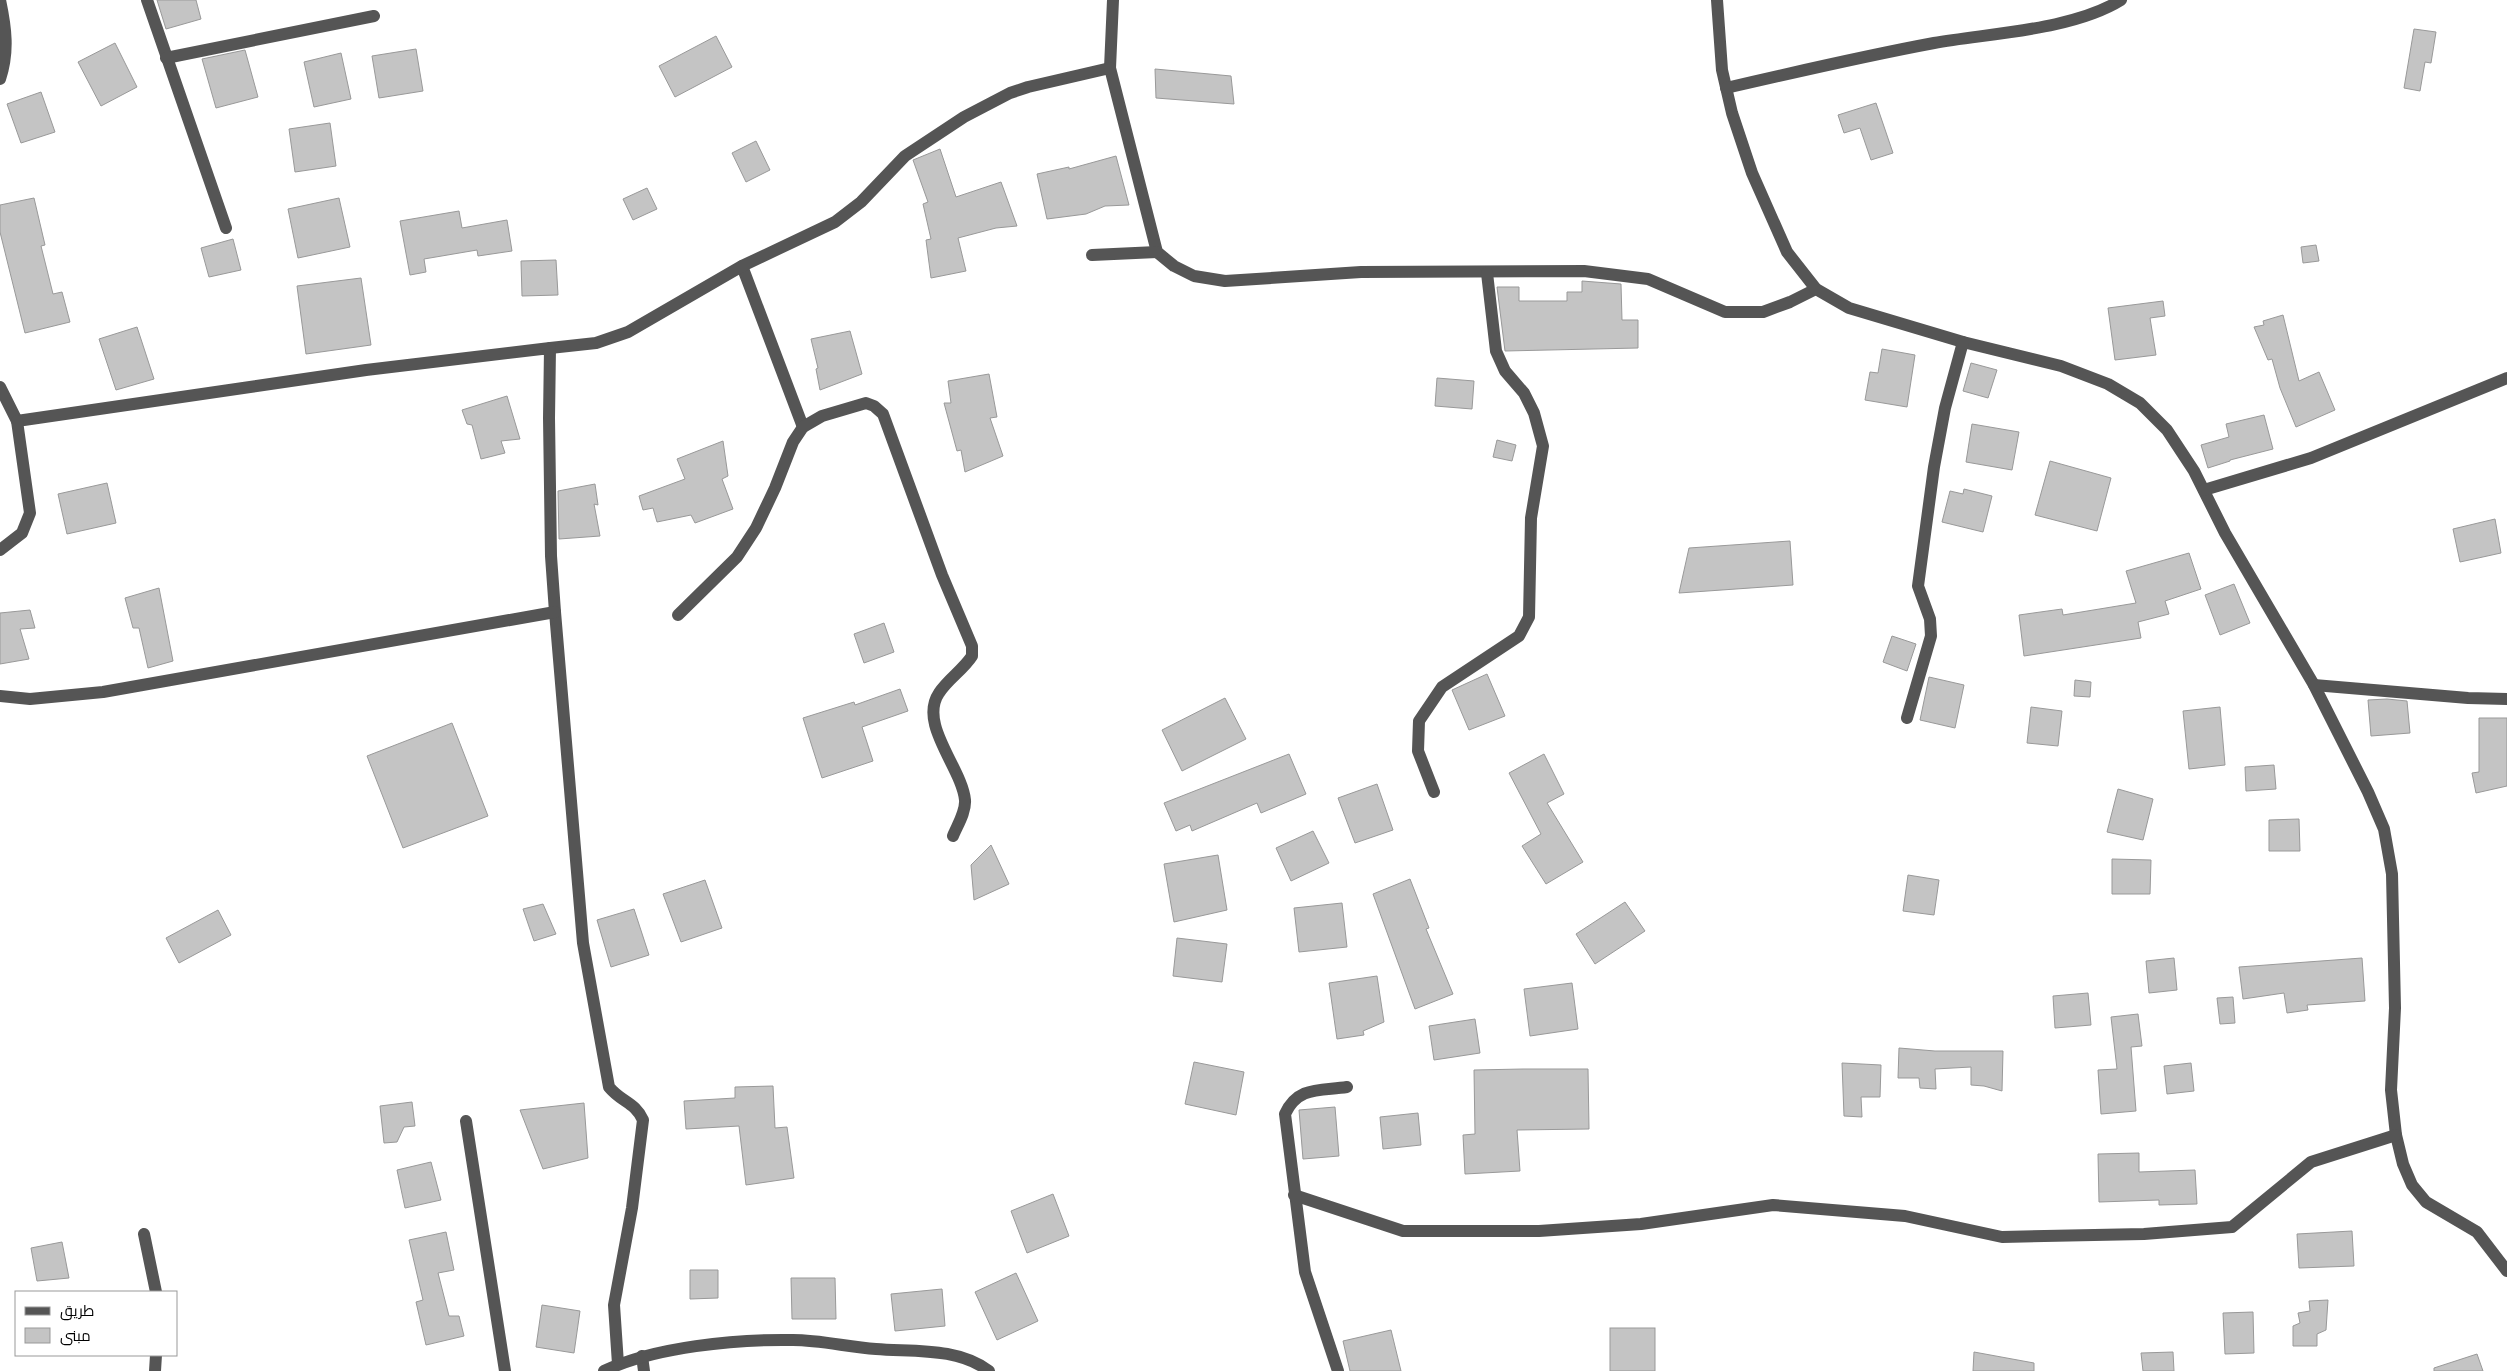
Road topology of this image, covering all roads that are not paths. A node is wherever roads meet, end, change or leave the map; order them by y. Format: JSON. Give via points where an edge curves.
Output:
{"nodes":[{"id":1,"x":0,"y":0,"type":"edge"},
{"id":2,"x":147,"y":0,"type":"edge"},
{"id":3,"x":1113,"y":0,"type":"edge"},
{"id":4,"x":1717,"y":0,"type":"edge"},
{"id":5,"x":2121,"y":0,"type":"edge"},
{"id":6,"x":374,"y":16,"type":"dead end"},
{"id":7,"x":166,"y":58,"type":"junction"},
{"id":8,"x":1110,"y":68,"type":"junction"},
{"id":9,"x":0,"y":79,"type":"edge"},
{"id":10,"x":1726,"y":88,"type":"junction"},
{"id":11,"x":226,"y":228,"type":"dead end"},
{"id":12,"x":1156,"y":252,"type":"junction"},
{"id":13,"x":1092,"y":255,"type":"dead end"},
{"id":14,"x":742,"y":266,"type":"junction"},
{"id":15,"x":1487,"y":272,"type":"junction"},
{"id":16,"x":1816,"y":289,"type":"junction"},
{"id":17,"x":1963,"y":342,"type":"junction"},
{"id":18,"x":550,"y":348,"type":"junction"},
{"id":19,"x":2507,"y":378,"type":"edge"},
{"id":20,"x":0,"y":387,"type":"edge"},
{"id":21,"x":17,"y":421,"type":"junction"},
{"id":22,"x":803,"y":427,"type":"junction"},
{"id":23,"x":2204,"y":490,"type":"junction"},
{"id":24,"x":0,"y":550,"type":"edge"},
{"id":25,"x":555,"y":612,"type":"junction"},
{"id":26,"x":678,"y":615,"type":"dead end"},
{"id":27,"x":2314,"y":685,"type":"junction"},
{"id":28,"x":0,"y":696,"type":"edge"},
{"id":29,"x":2507,"y":699,"type":"edge"},
{"id":30,"x":1906,"y":718,"type":"dead end"},
{"id":31,"x":1434,"y":792,"type":"dead end"},
{"id":32,"x":953,"y":836,"type":"dead end"},
{"id":33,"x":1348,"y":1087,"type":"dead end"},
{"id":34,"x":466,"y":1121,"type":"dead end"},
{"id":35,"x":2396,"y":1134,"type":"junction"},
{"id":36,"x":1294,"y":1195,"type":"junction"},
{"id":37,"x":144,"y":1234,"type":"dead end"},
{"id":38,"x":2507,"y":1270,"type":"edge"},
{"id":39,"x":156,"y":1291,"type":"edge"},
{"id":40,"x":156,"y":1356,"type":"edge"},
{"id":41,"x":642,"y":1356,"type":"junction"},
{"id":42,"x":618,"y":1364,"type":"junction"},
{"id":43,"x":155,"y":1371,"type":"edge"},
{"id":44,"x":505,"y":1371,"type":"edge"},
{"id":45,"x":604,"y":1371,"type":"edge"},
{"id":46,"x":644,"y":1371,"type":"edge"},
{"id":47,"x":989,"y":1371,"type":"edge"},
{"id":48,"x":1338,"y":1371,"type":"edge"}],
"edges":[{"from":1,"to":9,"type":"street","via":[[7,51]]},
{"from":2,"to":7,"type":"street"},
{"from":3,"to":8,"type":"street"},
{"from":4,"to":10,"type":"street"},
{"from":5,"to":10,"type":"street","via":[[2106,10],[2068,22],[1871,54]]},
{"from":6,"to":7,"type":"street"},
{"from":7,"to":11,"type":"street"},
{"from":8,"to":12,"type":"street"},
{"from":8,"to":14,"type":"street","via":[[1010,93],[964,117],[905,156],[861,202],[835,222]]},
{"from":10,"to":16,"type":"street","via":[[1752,173],[1787,252]]},
{"from":12,"to":13,"type":"street"},
{"from":12,"to":15,"type":"street","via":[[1194,276],[1225,281],[1361,272]]},
{"from":14,"to":18,"type":"street","via":[[628,332],[596,343]]},
{"from":14,"to":22,"type":"street"},
{"from":15,"to":16,"type":"street","via":[[1584,270],[1648,279],[1725,312],[1763,312]]},
{"from":15,"to":31,"type":"street","via":[[1496,351],[1534,413],[1543,446],[1531,518],[1529,617],[1519,636],[1442,687],[1419,721],[1418,751]]},
{"from":16,"to":17,"type":"street","via":[[1849,308]]},
{"from":17,"to":23,"type":"street","via":[[2061,366],[2108,384],[2140,403],[2167,430]]},
{"from":17,"to":30,"type":"street","via":[[1945,408],[1934,467],[1918,586],[1930,619],[1931,636]]},
{"from":18,"to":21,"type":"street","via":[[366,370]]},
{"from":18,"to":25,"type":"street","via":[[551,556]]},
{"from":19,"to":23,"type":"street","via":[[2311,458]]},
{"from":20,"to":21,"type":"street"},
{"from":21,"to":24,"type":"street","via":[[30,513],[22,533]]},
{"from":22,"to":26,"type":"street","via":[[793,442],[756,528],[737,557]]},
{"from":22,"to":32,"type":"street","via":[[822,416],[866,403],[883,414],[942,575],[972,646],[972,656],[938,693],[933,708],[936,730],[957,775],[965,802]]},
{"from":23,"to":27,"type":"street"},
{"from":25,"to":28,"type":"street","via":[[103,692],[30,699]]},
{"from":25,"to":42,"type":"street","via":[[583,943],[600,1046],[609,1087],[616,1096],[638,1110],[643,1120],[632,1208],[614,1305]]},
{"from":27,"to":29,"type":"street"},
{"from":27,"to":35,"type":"street","via":[[2384,829],[2390,865],[2395,1008],[2391,1090]]},
{"from":33,"to":36,"type":"street","via":[[1302,1093],[1291,1101],[1285,1114]]},
{"from":34,"to":44,"type":"street"},
{"from":35,"to":36,"type":"street","via":[[2311,1162],[2232,1227],[2144,1234],[2002,1237],[1905,1216],[1773,1205],[1641,1224],[1557,1230],[1403,1231]]},
{"from":35,"to":38,"type":"street","via":[[2412,1185],[2426,1202],[2477,1232]]},
{"from":36,"to":48,"type":"street","via":[[1305,1272]]},
{"from":37,"to":39,"type":"street"},
{"from":40,"to":43,"type":"street"},
{"from":41,"to":42,"type":"street"},
{"from":41,"to":46,"type":"street"},
{"from":41,"to":47,"type":"street","via":[[705,1345],[793,1340],[951,1354]]},
{"from":42,"to":45,"type":"street"}]}
